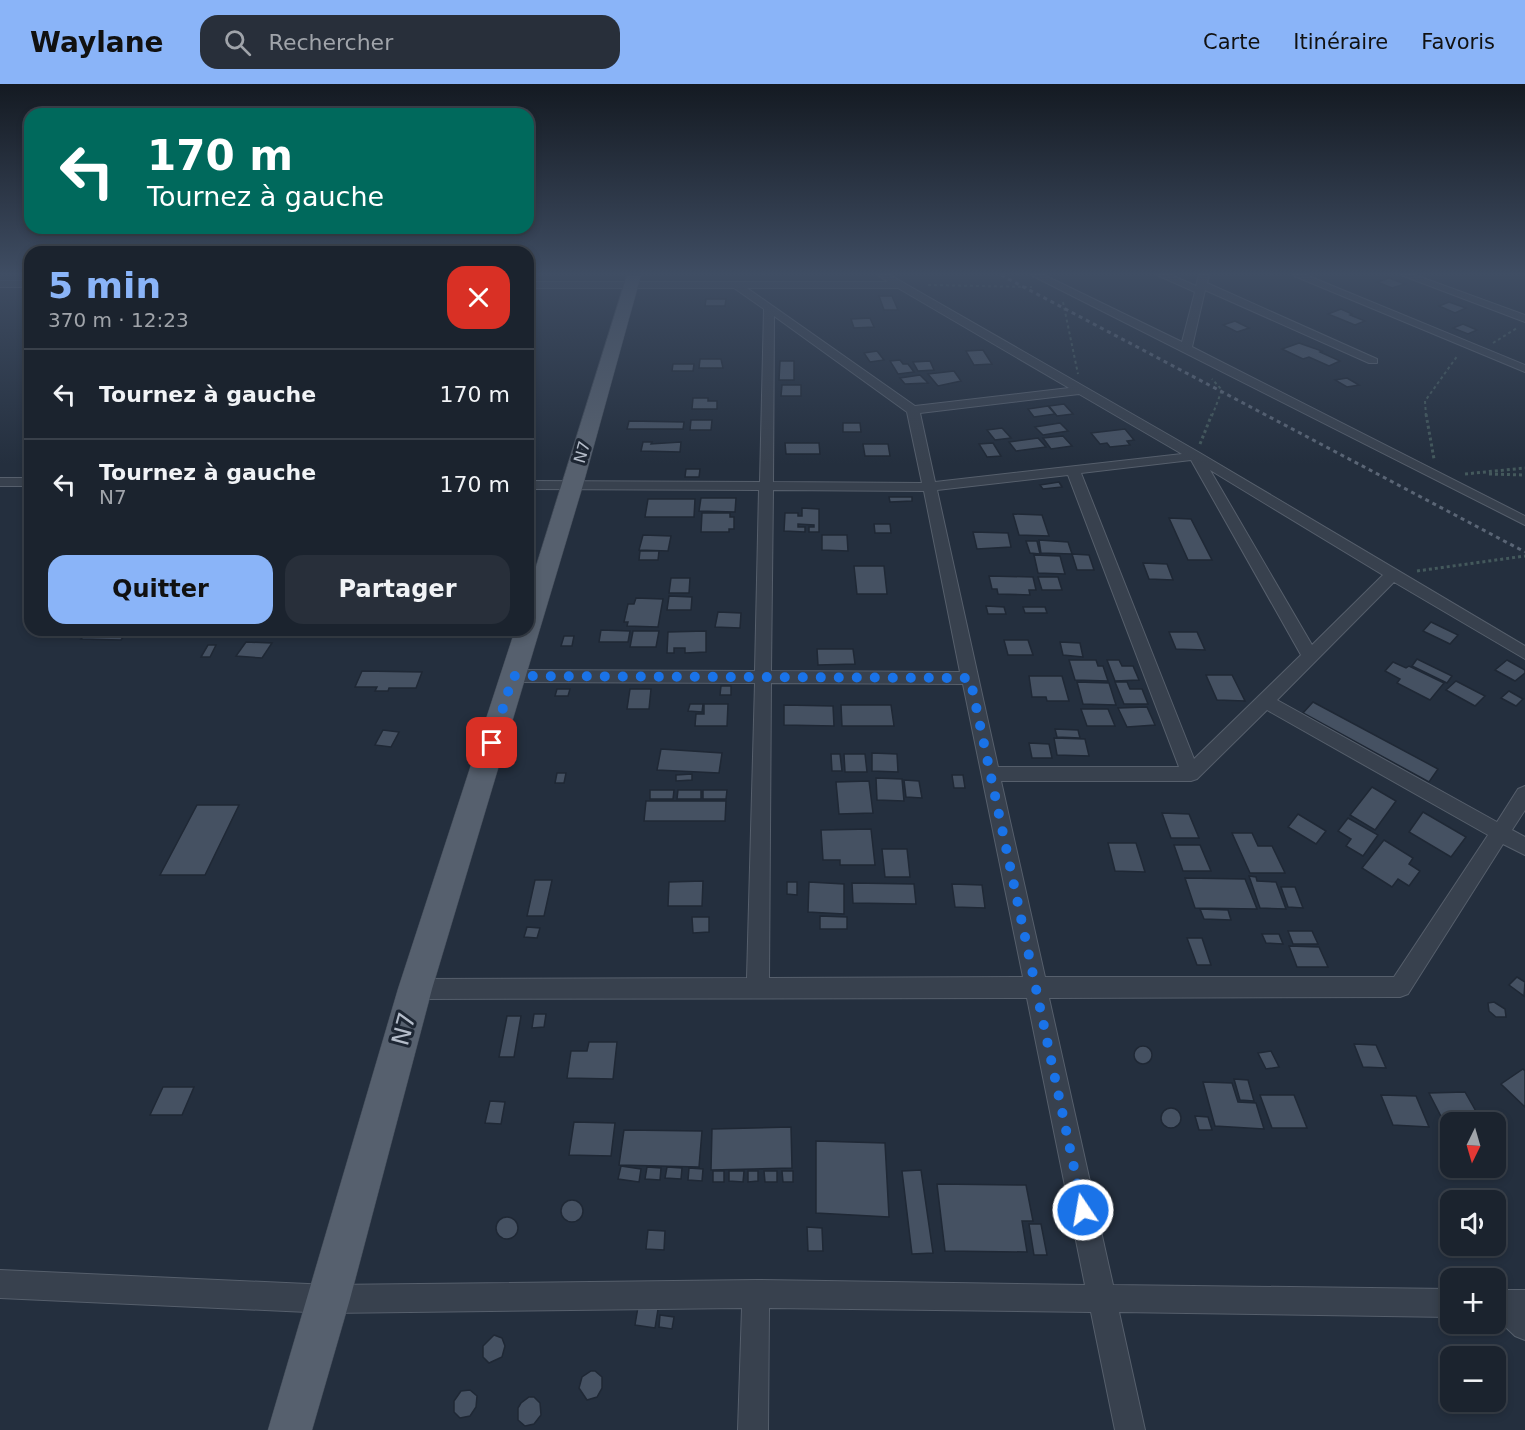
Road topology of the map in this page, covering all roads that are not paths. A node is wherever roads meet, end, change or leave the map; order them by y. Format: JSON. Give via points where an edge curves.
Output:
{"nodes":[{"id":1,"x":615,"y":338,"type":"edge"},
{"id":2,"x":768,"y":338,"type":"edge"},
{"id":3,"x":811,"y":338,"type":"edge"},
{"id":4,"x":991,"y":338,"type":"edge"},
{"id":5,"x":1165,"y":338,"type":"edge"},
{"id":6,"x":1189,"y":338,"type":"edge"},
{"id":7,"x":1322,"y":338,"type":"edge"},
{"id":8,"x":1448,"y":338,"type":"edge"},
{"id":9,"x":1186,"y":348,"type":"junction"},
{"id":10,"x":1373,"y":361,"type":"dead end"},
{"id":11,"x":1525,"y":369,"type":"edge"},
{"id":12,"x":1081,"y":390,"type":"junction"},
{"id":13,"x":914,"y":410,"type":"junction"},
{"id":14,"x":1195,"y":456,"type":"junction"},
{"id":15,"x":1073,"y":470,"type":"junction"},
{"id":16,"x":0,"y":482,"type":"edge"},
{"id":17,"x":24,"y":482,"type":"edge"},
{"id":18,"x":534,"y":485,"type":"edge"},
{"id":19,"x":573,"y":485,"type":"junction"},
{"id":20,"x":766,"y":486,"type":"junction"},
{"id":21,"x":930,"y":487,"type":"junction"},
{"id":22,"x":1525,"y":521,"type":"edge"},
{"id":23,"x":1393,"y":574,"type":"junction"},
{"id":24,"x":534,"y":610,"type":"edge"},
{"id":25,"x":526,"y":636,"type":"edge"},
{"id":26,"x":1525,"y":653,"type":"edge"},
{"id":27,"x":1310,"y":656,"type":"junction"},
{"id":28,"x":513,"y":676,"type":"junction"},
{"id":29,"x":763,"y":677,"type":"junction"},
{"id":30,"x":970,"y":678,"type":"junction"},
{"id":31,"x":1265,"y":701,"type":"junction"},
{"id":32,"x":991,"y":774,"type":"junction"},
{"id":33,"x":1191,"y":774,"type":"junction"},
{"id":34,"x":1525,"y":794,"type":"edge"},
{"id":35,"x":1500,"y":833,"type":"junction"},
{"id":36,"x":1525,"y":847,"type":"edge"},
{"id":37,"x":1036,"y":988,"type":"junction"},
{"id":38,"x":415,"y":989,"type":"junction"},
{"id":39,"x":758,"y":989,"type":"junction"},
{"id":40,"x":0,"y":1284,"type":"edge"},
{"id":41,"x":756,"y":1294,"type":"junction"},
{"id":42,"x":329,"y":1299,"type":"junction"},
{"id":43,"x":1102,"y":1299,"type":"junction"},
{"id":44,"x":1440,"y":1303,"type":"edge"},
{"id":45,"x":1507,"y":1304,"type":"edge"},
{"id":46,"x":1525,"y":1326,"type":"edge"},
{"id":47,"x":290,"y":1430,"type":"edge"},
{"id":48,"x":753,"y":1430,"type":"edge"},
{"id":49,"x":1130,"y":1430,"type":"edge"}],
"edges":[{"from":1,"to":19,"type":"main road","name":"N7"},
{"from":2,"to":20,"type":"street"},
{"from":3,"to":13,"type":"street"},
{"from":4,"to":12,"type":"street"},
{"from":5,"to":9,"type":"street"},
{"from":6,"to":9,"type":"street"},
{"from":7,"to":10,"type":"street"},
{"from":8,"to":11,"type":"street"},
{"from":9,"to":22,"type":"street"},
{"from":12,"to":13,"type":"street"},
{"from":12,"to":14,"type":"street"},
{"from":13,"to":21,"type":"street"},
{"from":14,"to":15,"type":"street"},
{"from":14,"to":23,"type":"street"},
{"from":14,"to":27,"type":"street"},
{"from":15,"to":21,"type":"street"},
{"from":15,"to":33,"type":"street"},
{"from":16,"to":17,"type":"street"},
{"from":18,"to":19,"type":"street"},
{"from":19,"to":20,"type":"street"},
{"from":19,"to":24,"type":"main road","name":"N7"},
{"from":20,"to":21,"type":"street"},
{"from":20,"to":29,"type":"street"},
{"from":21,"to":30,"type":"street"},
{"from":23,"to":26,"type":"street"},
{"from":23,"to":27,"type":"street"},
{"from":25,"to":28,"type":"main road","name":"N7"},
{"from":27,"to":31,"type":"street"},
{"from":28,"to":29,"type":"street"},
{"from":28,"to":38,"type":"main road","name":"N7"},
{"from":29,"to":30,"type":"street"},
{"from":29,"to":39,"type":"street"},
{"from":30,"to":32,"type":"street"},
{"from":31,"to":33,"type":"street"},
{"from":31,"to":35,"type":"street"},
{"from":32,"to":33,"type":"street"},
{"from":32,"to":37,"type":"street"},
{"from":34,"to":35,"type":"street"},
{"from":35,"to":36,"type":"street"},
{"from":35,"to":37,"type":"street","via":[[1400,987]]},
{"from":37,"to":39,"type":"street"},
{"from":37,"to":43,"type":"street"},
{"from":38,"to":39,"type":"street"},
{"from":38,"to":42,"type":"main road","name":"N7"},
{"from":40,"to":42,"type":"street"},
{"from":41,"to":42,"type":"street"},
{"from":41,"to":43,"type":"street"},
{"from":41,"to":48,"type":"street"},
{"from":42,"to":47,"type":"main road","name":"N7"},
{"from":43,"to":44,"type":"street"},
{"from":43,"to":49,"type":"street"},
{"from":45,"to":46,"type":"street"}]}
